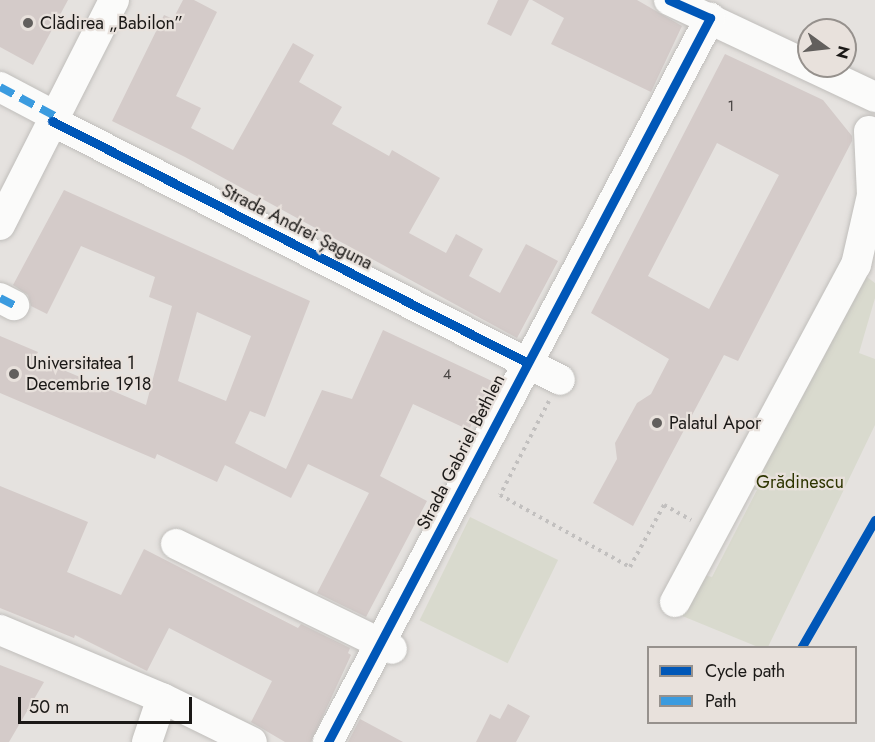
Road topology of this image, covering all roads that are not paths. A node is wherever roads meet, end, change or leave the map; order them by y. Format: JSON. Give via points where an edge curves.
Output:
{"nodes":[{"id":1,"x":114,"y":0,"type":"edge"},
{"id":2,"x":669,"y":0,"type":"edge"},
{"id":3,"x":710,"y":18,"type":"junction"},
{"id":4,"x":832,"y":80,"type":"junction"},
{"id":5,"x":0,"y":87,"type":"edge"},
{"id":6,"x":875,"y":97,"type":"edge"},
{"id":7,"x":54,"y":119,"type":"junction"},
{"id":8,"x":872,"y":133,"type":"edge"},
{"id":9,"x":0,"y":225,"type":"edge"},
{"id":10,"x":526,"y":362,"type":"junction"},
{"id":11,"x":560,"y":380,"type":"road end"},
{"id":12,"x":176,"y":544,"type":"dead end"},
{"id":13,"x":675,"y":602,"type":"dead end"},
{"id":14,"x":0,"y":630,"type":"edge"},
{"id":15,"x":387,"y":646,"type":"junction"},
{"id":16,"x":162,"y":698,"type":"junction"},
{"id":17,"x":147,"y":742,"type":"edge"},
{"id":18,"x":252,"y":742,"type":"edge"},
{"id":19,"x":328,"y":742,"type":"edge"}],
"edges":[{"from":1,"to":7,"type":"street"},
{"from":2,"to":3,"type":"street"},
{"from":3,"to":4,"type":"street"},
{"from":3,"to":10,"type":"street","name":"Strada Gabriel Bethlen"},
{"from":4,"to":6,"type":"street"},
{"from":4,"to":8,"type":"street"},
{"from":5,"to":7,"type":"street","name":"Strada Andrei Șaguna"},
{"from":7,"to":9,"type":"street"},
{"from":7,"to":10,"type":"street","name":"Strada Andrei Șaguna"},
{"from":8,"to":13,"type":"street","via":[[872,195],[856,265]]},
{"from":10,"to":11,"type":"street","name":"Strada Andrei Șaguna"},
{"from":10,"to":15,"type":"street","name":"Strada Gabriel Bethlen"},
{"from":12,"to":15,"type":"street"},
{"from":14,"to":16,"type":"street"},
{"from":15,"to":19,"type":"street","name":"Strada Gabriel Bethlen"},
{"from":16,"to":17,"type":"street"},
{"from":16,"to":18,"type":"street"}]}
